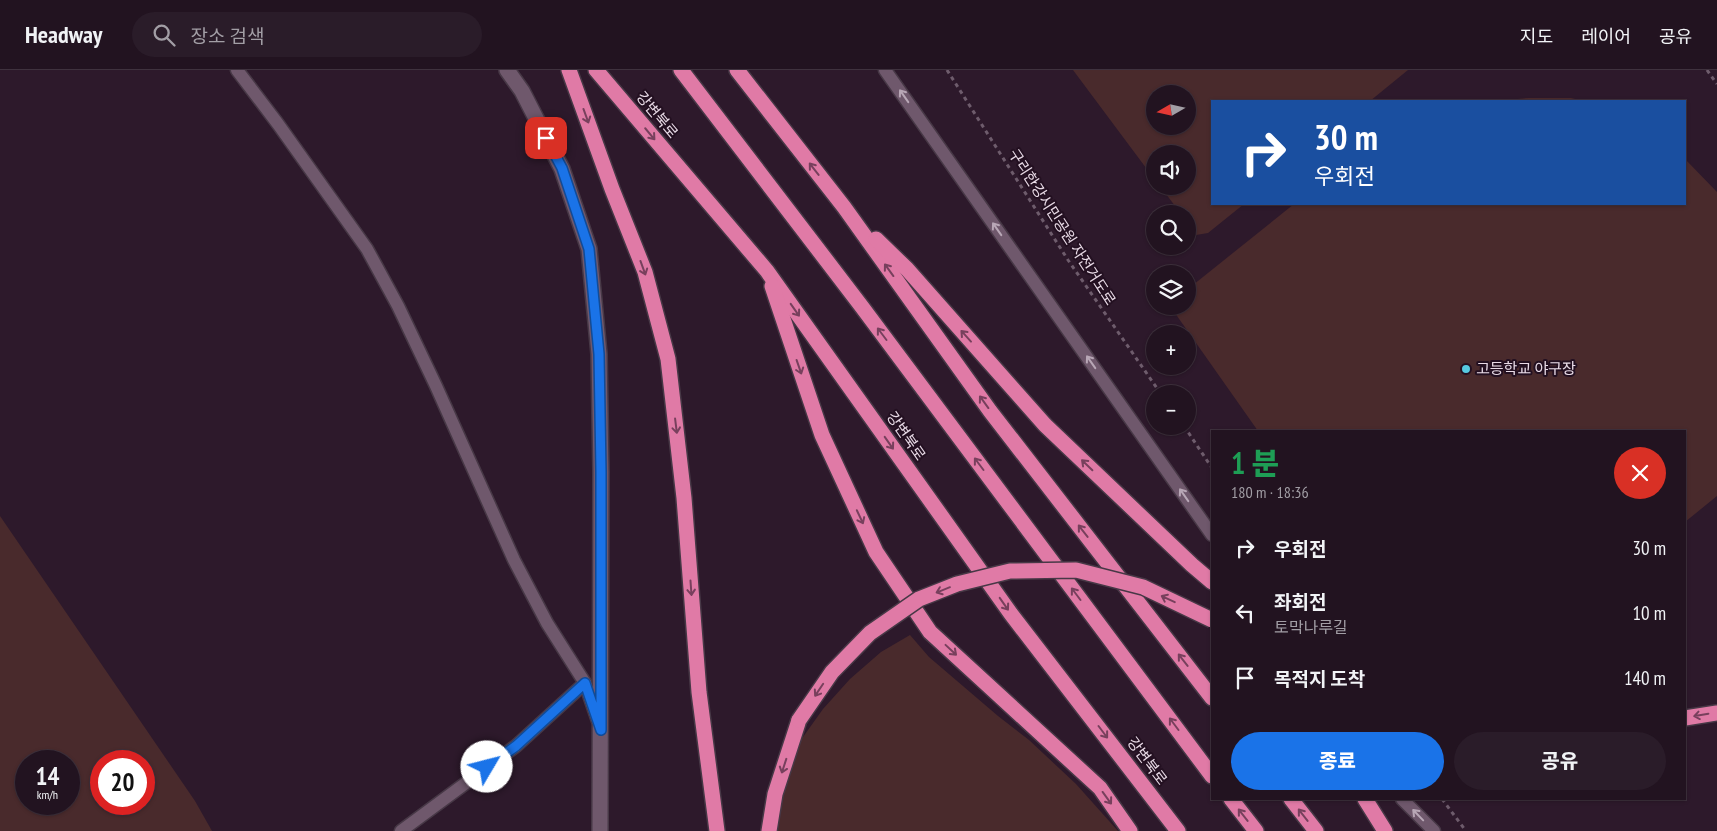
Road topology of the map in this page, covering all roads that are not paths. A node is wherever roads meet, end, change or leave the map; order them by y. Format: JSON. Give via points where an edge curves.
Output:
{"nodes":[{"id":1,"x":237,"y":70,"type":"edge"},
{"id":2,"x":507,"y":70,"type":"edge"},
{"id":3,"x":569,"y":70,"type":"edge"},
{"id":4,"x":596,"y":70,"type":"edge"},
{"id":5,"x":681,"y":70,"type":"edge"},
{"id":6,"x":737,"y":70,"type":"edge"},
{"id":7,"x":885,"y":70,"type":"edge"},
{"id":8,"x":844,"y":207,"type":"junction"},
{"id":9,"x":766,"y":271,"type":"junction"},
{"id":10,"x":1211,"y":534,"type":"edge"},
{"id":11,"x":1211,"y":581,"type":"edge"},
{"id":12,"x":1211,"y":620,"type":"edge"},
{"id":13,"x":585,"y":683,"type":"junction"},
{"id":14,"x":1211,"y":697,"type":"edge"},
{"id":15,"x":1717,"y":712,"type":"edge"},
{"id":16,"x":1686,"y":718,"type":"edge"},
{"id":17,"x":601,"y":730,"type":"junction"},
{"id":18,"x":1211,"y":775,"type":"edge"},
{"id":19,"x":1232,"y":800,"type":"edge"},
{"id":20,"x":1292,"y":800,"type":"edge"},
{"id":21,"x":1365,"y":800,"type":"edge"},
{"id":22,"x":1403,"y":800,"type":"edge"},
{"id":23,"x":401,"y":831,"type":"edge"},
{"id":24,"x":600,"y":831,"type":"edge"},
{"id":25,"x":717,"y":831,"type":"edge"},
{"id":26,"x":769,"y":831,"type":"edge"},
{"id":27,"x":1130,"y":831,"type":"edge"},
{"id":28,"x":1178,"y":831,"type":"edge"},
{"id":29,"x":1256,"y":831,"type":"edge"},
{"id":30,"x":1316,"y":831,"type":"edge"},
{"id":31,"x":1385,"y":831,"type":"edge"},
{"id":32,"x":1434,"y":831,"type":"edge"}],
"edges":[{"from":1,"to":13,"type":"lane","via":[[367,249],[436,386],[514,560],[547,623]]},
{"from":2,"to":17,"type":"street","via":[[522,91],[562,168],[589,249],[599,354]]},
{"from":3,"to":25,"type":"highway","one_way":true,"via":[[645,272],[668,359],[684,498],[699,692]]},
{"from":4,"to":9,"type":"highway","name":"강변북로","one_way":true},
{"from":18,"to":5,"type":"highway","one_way":true},
{"from":8,"to":6,"type":"highway","one_way":true},
{"from":10,"to":7,"type":"lane","one_way":true},
{"from":11,"to":8,"type":"highway","one_way":true,"via":[[1045,425],[907,269]]},
{"from":14,"to":8,"type":"highway","one_way":true,"via":[[990,412]]},
{"from":9,"to":27,"type":"highway","one_way":true,"via":[[822,435],[876,552],[930,632],[1100,788]]},
{"from":9,"to":28,"type":"highway","name":"강변북로","one_way":true,"via":[[1011,614]]},
{"from":12,"to":26,"type":"highway","one_way":true,"bridge":true,"via":[[1143,587],[1076,570],[1010,571],[957,584],[919,599],[870,633],[832,672],[799,720],[775,794]]},
{"from":13,"to":17,"type":"lane"},
{"from":13,"to":23,"type":"lane","via":[[516,746]]},
{"from":15,"to":16,"type":"highway","one_way":true},
{"from":17,"to":24,"type":"street"},
{"from":29,"to":19,"type":"highway","one_way":true},
{"from":30,"to":20,"type":"highway","one_way":true},
{"from":21,"to":31,"type":"highway"},
{"from":32,"to":22,"type":"lane","one_way":true}]}
